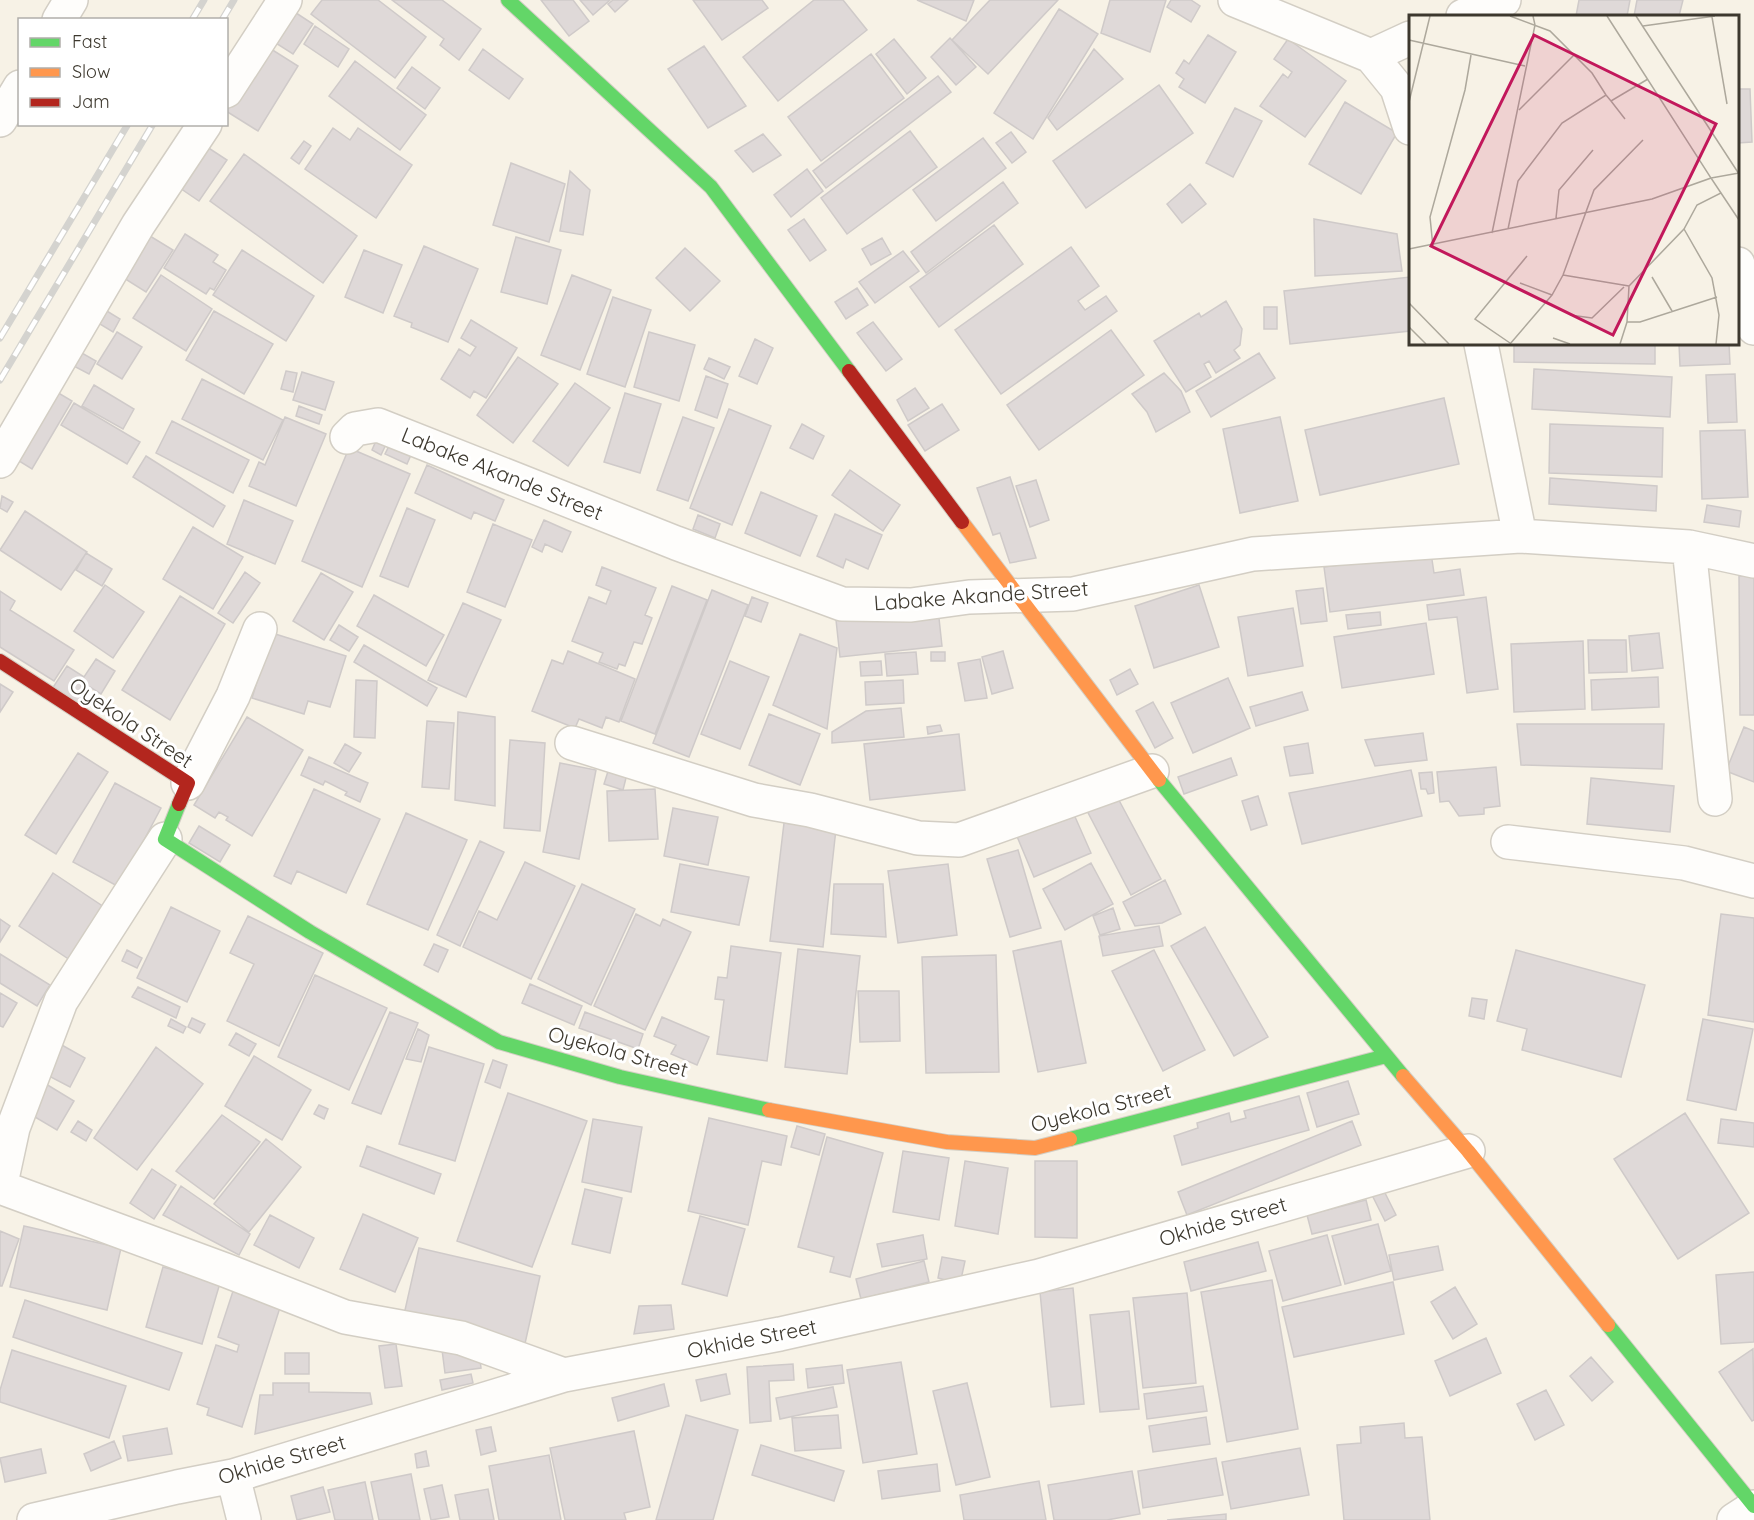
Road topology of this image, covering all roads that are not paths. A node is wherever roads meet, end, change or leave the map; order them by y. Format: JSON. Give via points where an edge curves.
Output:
{"nodes":[{"id":1,"x":70,"y":0,"type":"edge"},
{"id":2,"x":285,"y":0,"type":"edge"},
{"id":3,"x":508,"y":0,"type":"edge"},
{"id":4,"x":1235,"y":0,"type":"edge"},
{"id":5,"x":1504,"y":0,"type":"edge"},
{"id":6,"x":1466,"y":15,"type":"edge"},
{"id":7,"x":60,"y":18,"type":"edge"},
{"id":8,"x":1409,"y":38,"type":"edge"},
{"id":9,"x":1371,"y":56,"type":"junction"},
{"id":10,"x":228,"y":88,"type":"edge"},
{"id":11,"x":18,"y":90,"type":"edge"},
{"id":12,"x":1404,"y":90,"type":"edge"},
{"id":13,"x":0,"y":120,"type":"edge"},
{"id":14,"x":1409,"y":122,"type":"edge"},
{"id":15,"x":204,"y":126,"type":"edge"},
{"id":16,"x":1739,"y":272,"type":"edge"},
{"id":17,"x":1754,"y":328,"type":"edge"},
{"id":18,"x":1481,"y":345,"type":"edge"},
{"id":19,"x":347,"y":437,"type":"dead end"},
{"id":20,"x":0,"y":461,"type":"edge"},
{"id":21,"x":1520,"y":536,"type":"junction"},
{"id":22,"x":1689,"y":547,"type":"junction"},
{"id":23,"x":1754,"y":561,"type":"edge"},
{"id":24,"x":1018,"y":596,"type":"junction"},
{"id":25,"x":260,"y":629,"type":"dead end"},
{"id":26,"x":0,"y":661,"type":"edge"},
{"id":27,"x":572,"y":743,"type":"dead end"},
{"id":28,"x":1152,"y":771,"type":"junction"},
{"id":29,"x":188,"y":783,"type":"junction"},
{"id":30,"x":1715,"y":799,"type":"dead end"},
{"id":31,"x":165,"y":839,"type":"junction"},
{"id":32,"x":1508,"y":842,"type":"dead end"},
{"id":33,"x":1754,"y":881,"type":"edge"},
{"id":34,"x":1386,"y":1056,"type":"junction"},
{"id":35,"x":1468,"y":1151,"type":"junction"},
{"id":36,"x":0,"y":1187,"type":"edge"},
{"id":37,"x":564,"y":1375,"type":"junction"},
{"id":38,"x":233,"y":1476,"type":"junction"},
{"id":39,"x":1754,"y":1507,"type":"edge"},
{"id":40,"x":34,"y":1520,"type":"edge"},
{"id":41,"x":244,"y":1520,"type":"edge"},
{"id":42,"x":1734,"y":1520,"type":"edge"}],
"edges":[{"from":1,"to":7,"type":"street"},
{"from":2,"to":10,"type":"street"},
{"from":3,"to":24,"type":"street","via":[[711,187]]},
{"from":4,"to":9,"type":"street"},
{"from":5,"to":6,"type":"street"},
{"from":8,"to":9,"type":"street"},
{"from":9,"to":12,"type":"street"},
{"from":11,"to":13,"type":"street"},
{"from":12,"to":14,"type":"street"},
{"from":15,"to":20,"type":"street","via":[[138,225]]},
{"from":16,"to":17,"type":"street"},
{"from":18,"to":21,"type":"street"},
{"from":19,"to":24,"type":"street","name":"Labake Akande Street","via":[[355,429],[378,425],[842,604],[911,605],[969,597]]},
{"from":21,"to":22,"type":"street","name":"Labake Akande Street"},
{"from":21,"to":24,"type":"street","name":"Labake Akande Street","via":[[1253,554],[1073,594]]},
{"from":22,"to":23,"type":"street","name":"Labake Akande Street"},
{"from":22,"to":30,"type":"street"},
{"from":24,"to":28,"type":"street"},
{"from":25,"to":29,"type":"street","via":[[233,696]]},
{"from":26,"to":29,"type":"street","name":"Oyekola Street"},
{"from":27,"to":28,"type":"street","via":[[754,800],[918,838],[949,840],[959,840]]},
{"from":28,"to":34,"type":"street"},
{"from":29,"to":31,"type":"street","name":"Oyekola Street"},
{"from":31,"to":34,"type":"street","name":"Oyekola Street","via":[[310,932],[499,1042],[620,1077],[736,1103],[947,1142],[1035,1148]]},
{"from":31,"to":36,"type":"street","via":[[61,1001],[13,1128]]},
{"from":32,"to":33,"type":"street","via":[[1684,863]]},
{"from":34,"to":35,"type":"street"},
{"from":35,"to":37,"type":"street","name":"Okhide Street","via":[[1039,1276],[780,1334]]},
{"from":35,"to":39,"type":"street"},
{"from":36,"to":37,"type":"street","via":[[345,1317],[461,1338]]},
{"from":37,"to":38,"type":"street","name":"Okhide Street"},
{"from":38,"to":40,"type":"street","name":"Okhide Street"},
{"from":38,"to":41,"type":"street"},
{"from":39,"to":42,"type":"street"}]}
